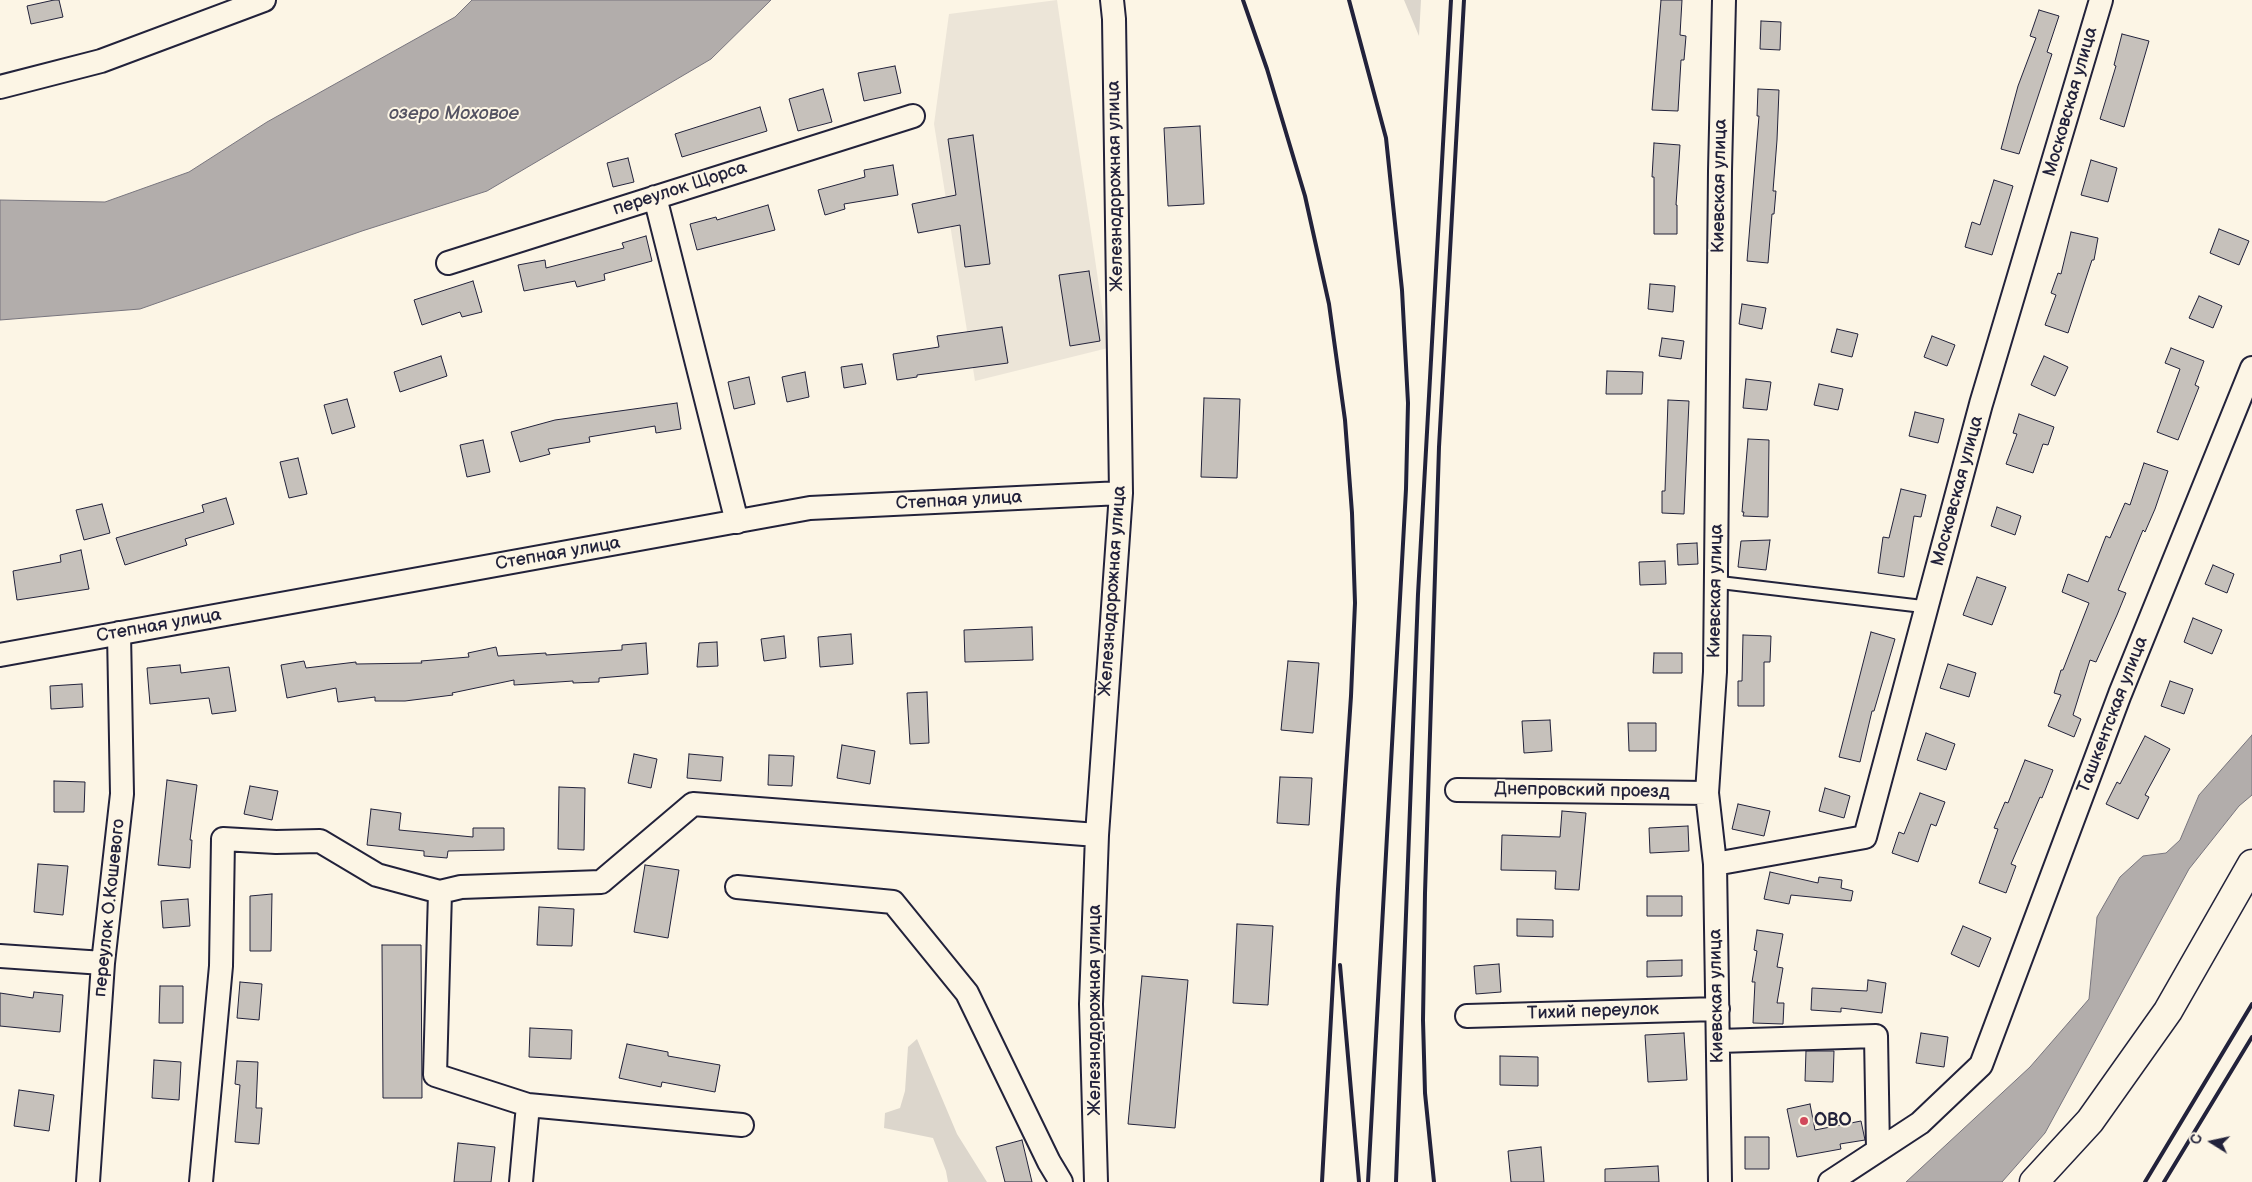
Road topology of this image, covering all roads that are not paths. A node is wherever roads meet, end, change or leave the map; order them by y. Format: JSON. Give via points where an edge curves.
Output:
{"nodes":[{"id":1,"x":264,"y":0,"type":"edge"},
{"id":2,"x":1112,"y":0,"type":"edge"},
{"id":3,"x":1724,"y":0,"type":"edge"},
{"id":4,"x":2101,"y":0,"type":"edge"},
{"id":5,"x":0,"y":87,"type":"edge"},
{"id":6,"x":913,"y":116,"type":"dead end"},
{"id":7,"x":656,"y":197,"type":"junction"},
{"id":8,"x":448,"y":263,"type":"dead end"},
{"id":9,"x":2252,"y":368,"type":"edge"},
{"id":10,"x":1121,"y":493,"type":"junction"},
{"id":11,"x":737,"y":522,"type":"junction"},
{"id":12,"x":1716,"y":582,"type":"junction"},
{"id":13,"x":1927,"y":607,"type":"junction"},
{"id":14,"x":119,"y":633,"type":"junction"},
{"id":15,"x":0,"y":655,"type":"edge"},
{"id":16,"x":1457,"y":790,"type":"dead end"},
{"id":17,"x":1707,"y":792,"type":"junction"},
{"id":18,"x":1097,"y":835,"type":"junction"},
{"id":19,"x":1715,"y":864,"type":"junction"},
{"id":20,"x":2252,"y":864,"type":"edge"},
{"id":21,"x":737,"y":887,"type":"dead end"},
{"id":22,"x":440,"y":892,"type":"junction"},
{"id":23,"x":0,"y":956,"type":"edge"},
{"id":24,"x":103,"y":963,"type":"junction"},
{"id":25,"x":1718,"y":1009,"type":"junction"},
{"id":26,"x":1467,"y":1016,"type":"dead end"},
{"id":27,"x":1719,"y":1040,"type":"junction"},
{"id":28,"x":528,"y":1105,"type":"junction"},
{"id":29,"x":742,"y":1125,"type":"dead end"},
{"id":30,"x":1878,"y":1150,"type":"junction"},
{"id":31,"x":88,"y":1182,"type":"edge"},
{"id":32,"x":201,"y":1182,"type":"edge"},
{"id":33,"x":521,"y":1182,"type":"edge"},
{"id":34,"x":1061,"y":1182,"type":"edge"},
{"id":35,"x":1096,"y":1182,"type":"edge"},
{"id":36,"x":1720,"y":1182,"type":"edge"},
{"id":37,"x":1830,"y":1182,"type":"edge"},
{"id":38,"x":2034,"y":1182,"type":"edge"}],
"edges":[{"from":1,"to":5,"type":"street","via":[[101,61]]},
{"from":2,"to":10,"type":"street","name":"Железнодорожная улица"},
{"from":3,"to":12,"type":"street","name":"Киевская улица"},
{"from":4,"to":13,"type":"street","name":"Московская улица","via":[[1981,404]]},
{"from":6,"to":7,"type":"street","name":"переулок Щорса"},
{"from":7,"to":8,"type":"street","name":"переулок Щорса"},
{"from":7,"to":11,"type":"street"},
{"from":9,"to":30,"type":"street","name":"Ташкентская улица","via":[[2120,694],[1981,1065],[1920,1123]]},
{"from":10,"to":11,"type":"street","name":"Степная улица","via":[[810,508]]},
{"from":10,"to":18,"type":"street","name":"Железнодорожная улица"},
{"from":11,"to":14,"type":"street","name":"Степная улица"},
{"from":12,"to":13,"type":"lane"},
{"from":12,"to":17,"type":"street","name":"Киевская улица","via":[[1715,672]]},
{"from":13,"to":19,"type":"street","name":"Московская улица","via":[[1865,837]]},
{"from":14,"to":15,"type":"street","name":"Степная улица"},
{"from":14,"to":24,"type":"street","name":"переулок О.Кошевого","via":[[122,794]]},
{"from":16,"to":17,"type":"street","name":"Днепровский проезд"},
{"from":17,"to":19,"type":"street","name":"Киевская улица"},
{"from":18,"to":22,"type":"street","via":[[693,804],[601,882],[461,887]]},
{"from":18,"to":35,"type":"street","name":"Железнодорожная улица","via":[[1091,1004]]},
{"from":19,"to":25,"type":"street","name":"Киевская улица"},
{"from":20,"to":38,"type":"main road","via":[[2168,1011],[2090,1121]]},
{"from":21,"to":34,"type":"street","via":[[893,902],[967,994]]},
{"from":22,"to":28,"type":"street","via":[[435,1075]]},
{"from":22,"to":32,"type":"street","via":[[377,875],[320,841],[223,839],[221,966]]},
{"from":23,"to":24,"type":"street"},
{"from":24,"to":31,"type":"street","name":"переулок О.Кошевого"},
{"from":25,"to":26,"type":"street","name":"Тихий переулок"},
{"from":25,"to":27,"type":"street","name":"Киевская улица"},
{"from":27,"to":30,"type":"street","via":[[1876,1036]]},
{"from":27,"to":36,"type":"street","name":"Киевская улица"},
{"from":28,"to":29,"type":"street"},
{"from":28,"to":33,"type":"street"},
{"from":30,"to":37,"type":"street"}]}
